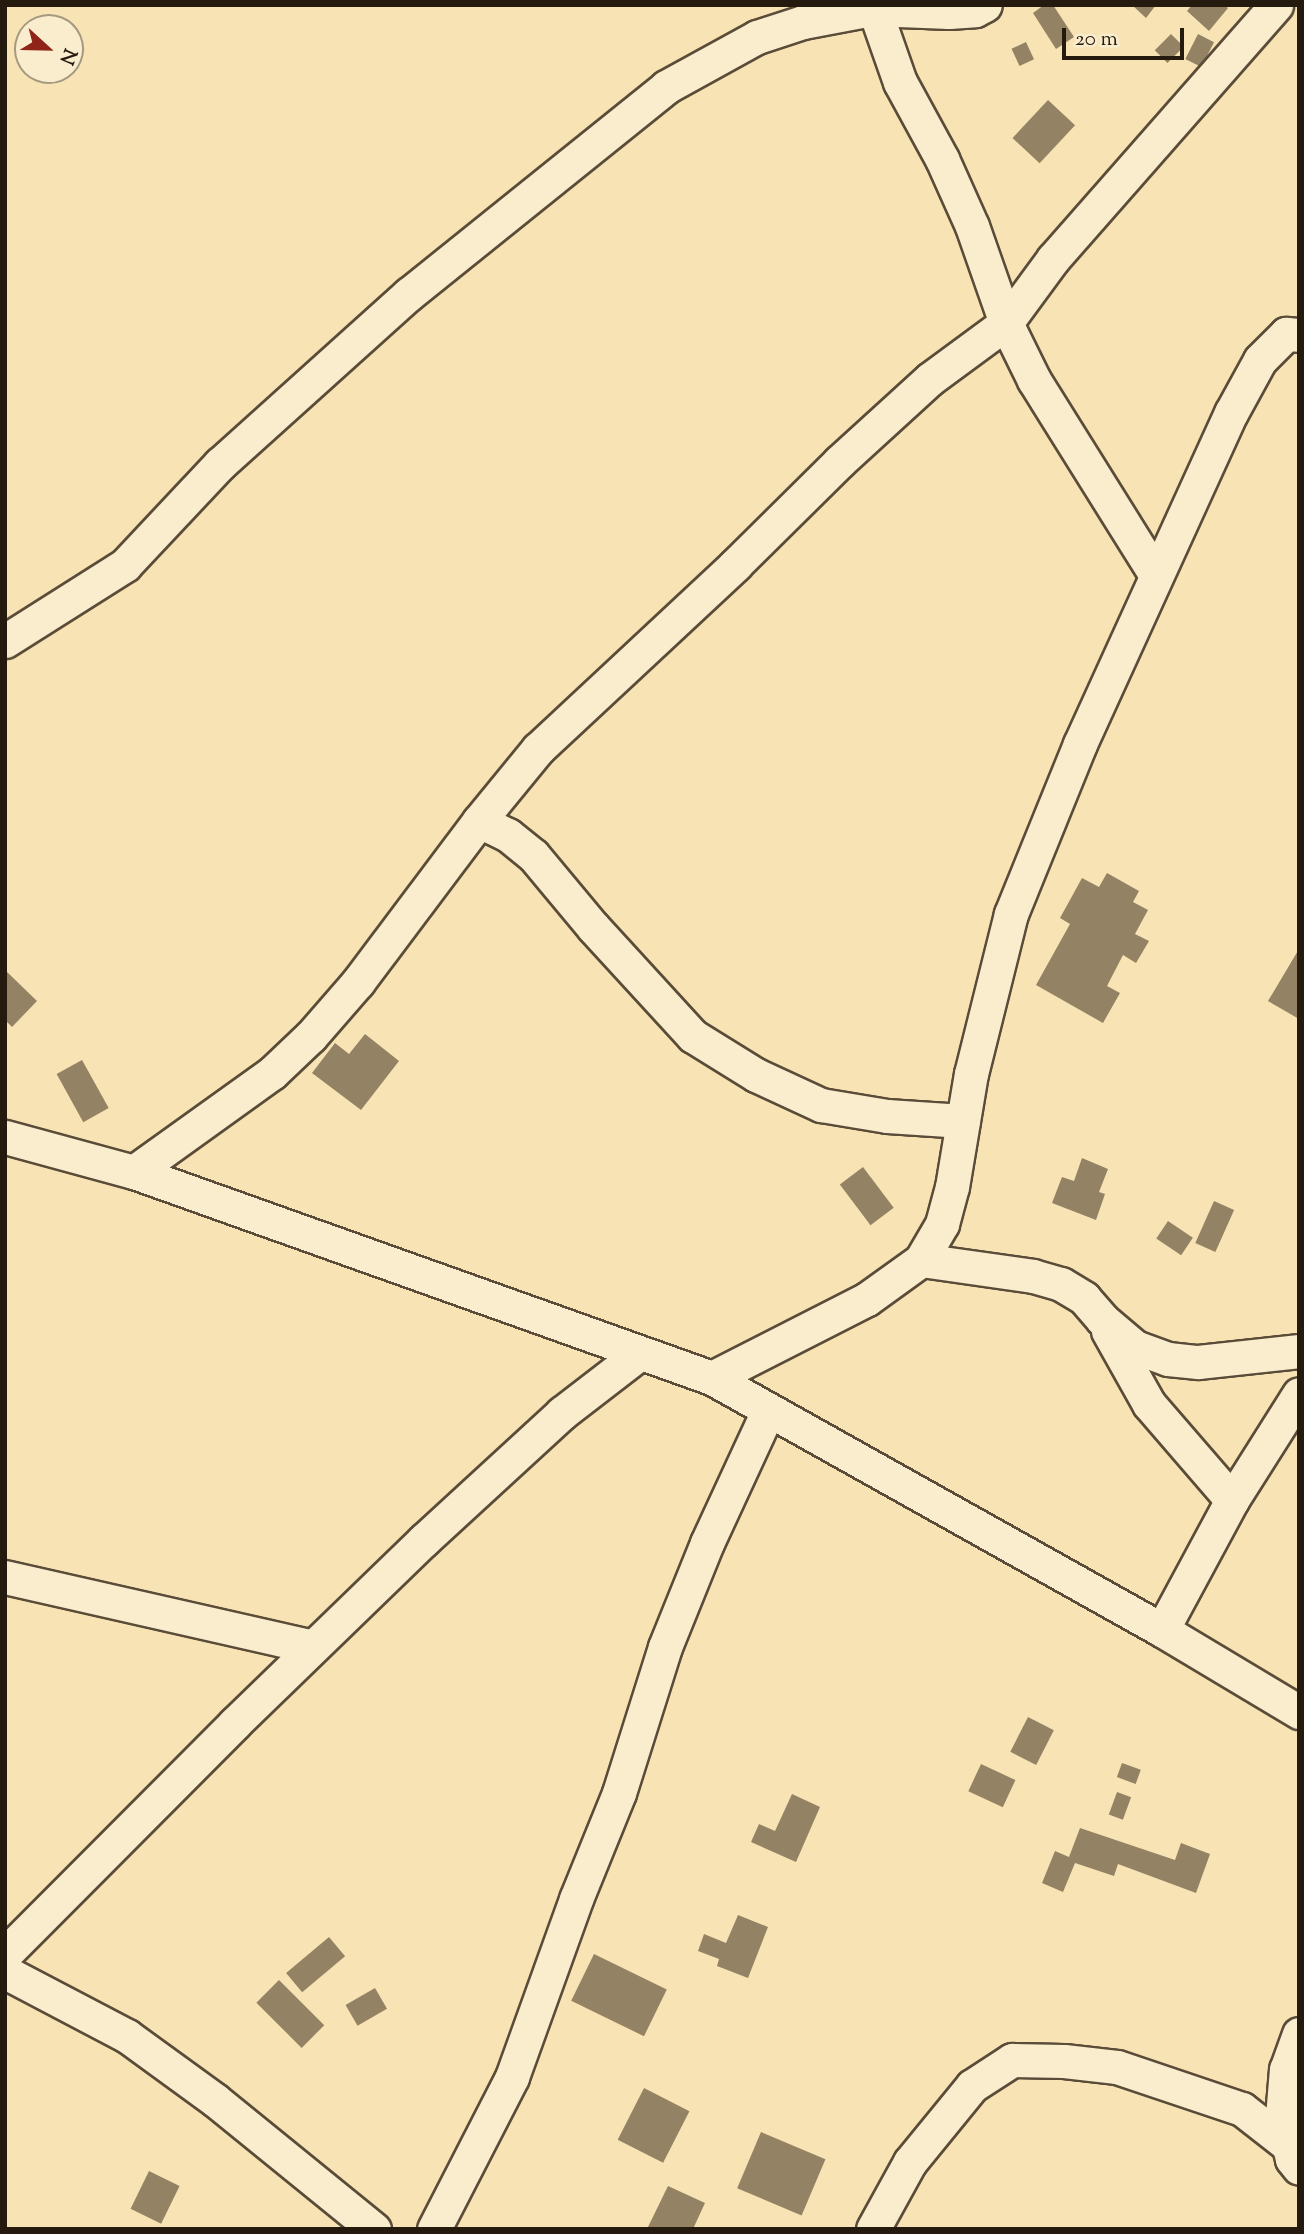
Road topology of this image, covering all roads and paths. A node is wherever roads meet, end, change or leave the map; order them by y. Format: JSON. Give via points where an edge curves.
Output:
{"nodes":[{"id":1,"x":985,"y":5,"type":"edge"},
{"id":2,"x":1276,"y":5,"type":"edge"},
{"id":3,"x":873,"y":7,"type":"edge"},
{"id":4,"x":1006,"y":323,"type":"junction"},
{"id":5,"x":1299,"y":335,"type":"edge"},
{"id":6,"x":1155,"y":574,"type":"junction"},
{"id":7,"x":5,"y":641,"type":"edge"},
{"id":8,"x":479,"y":821,"type":"junction"},
{"id":9,"x":963,"y":1121,"type":"junction"},
{"id":10,"x":5,"y":1137,"type":"edge"},
{"id":11,"x":134,"y":1172,"type":"junction"},
{"id":12,"x":921,"y":1260,"type":"junction"},
{"id":13,"x":1102,"y":1319,"type":"junction"},
{"id":14,"x":1299,"y":1351,"type":"edge"},
{"id":15,"x":640,"y":1353,"type":"junction"},
{"id":16,"x":712,"y":1378,"type":"junction"},
{"id":17,"x":1299,"y":1394,"type":"edge"},
{"id":18,"x":768,"y":1411,"type":"junction"},
{"id":19,"x":1233,"y":1500,"type":"junction"},
{"id":20,"x":5,"y":1577,"type":"edge"},
{"id":21,"x":1161,"y":1630,"type":"junction"},
{"id":22,"x":312,"y":1647,"type":"junction"},
{"id":23,"x":1299,"y":1712,"type":"edge"},
{"id":24,"x":5,"y":1954,"type":"edge"},
{"id":25,"x":5,"y":1972,"type":"edge"},
{"id":26,"x":1299,"y":2034,"type":"edge"},
{"id":27,"x":1294,"y":2156,"type":"edge"},
{"id":28,"x":374,"y":2229,"type":"edge"},
{"id":29,"x":434,"y":2229,"type":"edge"},
{"id":30,"x":873,"y":2229,"type":"edge"}],
"edges":[{"from":1,"to":3,"type":"street","via":[[949,12]]},
{"from":2,"to":4,"type":"street","via":[[1053,259]]},
{"from":3,"to":4,"type":"street","via":[[900,82],[972,226]]},
{"from":3,"to":7,"type":"street","via":[[757,37],[666,87],[409,294],[220,464],[125,565]]},
{"from":4,"to":6,"type":"street","via":[[1034,380]]},
{"from":4,"to":8,"type":"street","via":[[930,379],[839,461],[538,749]]},
{"from":5,"to":6,"type":"street","via":[[1286,334],[1260,360]]},
{"from":6,"to":9,"type":"street","via":[[1011,914]]},
{"from":8,"to":9,"type":"street","via":[[508,835],[533,855],[641,981],[704,1043],[756,1075],[821,1105],[887,1116]]},
{"from":8,"to":11,"type":"street","via":[[358,982],[311,1036],[272,1073]]},
{"from":9,"to":12,"type":"street","via":[[942,1224]]},
{"from":10,"to":11,"type":"street"},
{"from":11,"to":15,"type":"street"},
{"from":12,"to":13,"type":"street","via":[[1061,1284],[1084,1298]]},
{"from":12,"to":16,"type":"street","via":[[867,1299]]},
{"from":13,"to":14,"type":"street","via":[[1135,1347],[1168,1359],[1198,1362]]},
{"from":13,"to":19,"type":"street","via":[[1149,1404]]},
{"from":15,"to":16,"type":"street"},
{"from":15,"to":22,"type":"street","via":[[514,1456]]},
{"from":16,"to":18,"type":"street"},
{"from":17,"to":19,"type":"street"},
{"from":18,"to":21,"type":"street"},
{"from":18,"to":29,"type":"street","via":[[665,1647],[619,1793],[512,2077]]},
{"from":19,"to":21,"type":"street"},
{"from":20,"to":22,"type":"street"},
{"from":21,"to":23,"type":"street"},
{"from":22,"to":24,"type":"street"},
{"from":25,"to":28,"type":"street","via":[[127,2036]]},
{"from":26,"to":27,"type":"street","via":[[1286,2068],[1282,2116]]},
{"from":27,"to":30,"type":"street","via":[[1242,2109],[1116,2067],[1012,2060],[972,2086],[910,2162]]}]}
